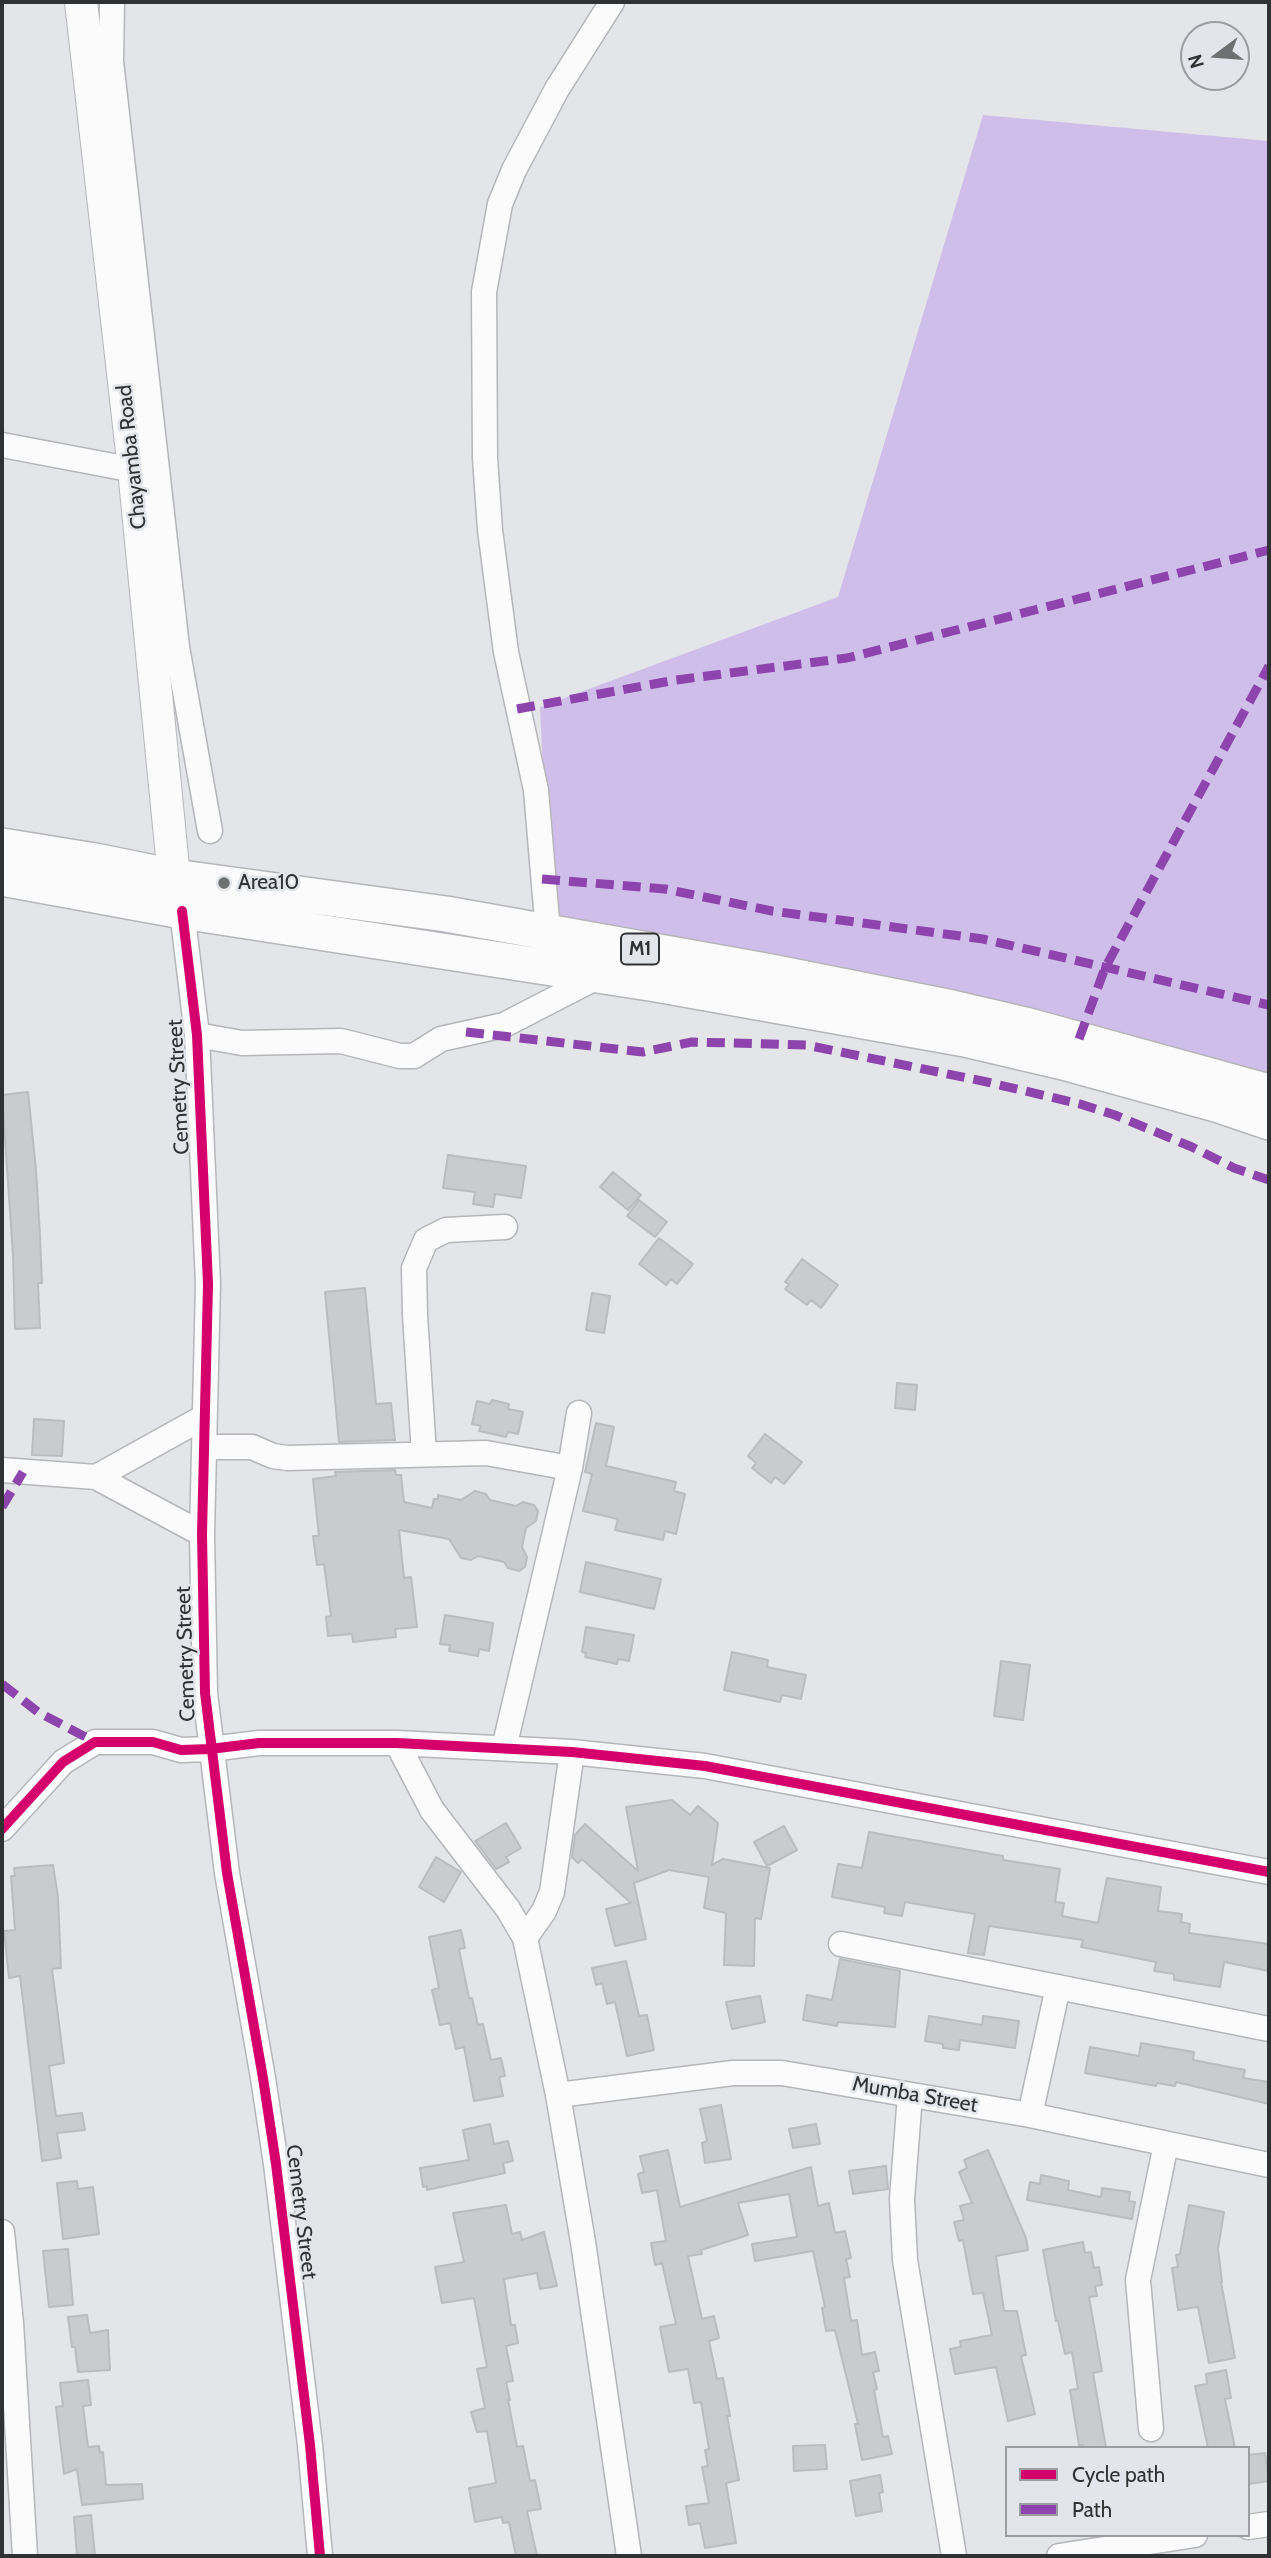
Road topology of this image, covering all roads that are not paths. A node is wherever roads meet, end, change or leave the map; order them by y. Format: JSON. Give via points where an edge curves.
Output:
{"nodes":[{"id":1,"x":81,"y":2,"type":"edge"},
{"id":2,"x":112,"y":2,"type":"edge"},
{"id":3,"x":612,"y":2,"type":"edge"},
{"id":4,"x":2,"y":445,"type":"edge"},
{"id":5,"x":134,"y":470,"type":"junction"},
{"id":6,"x":210,"y":831,"type":"dead end"},
{"id":7,"x":2,"y":846,"type":"edge"},
{"id":8,"x":174,"y":877,"type":"junction"},
{"id":9,"x":2,"y":878,"type":"edge"},
{"id":10,"x":182,"y":911,"type":"junction"},
{"id":11,"x":548,"y":932,"type":"junction"},
{"id":12,"x":601,"y":975,"type":"junction"},
{"id":13,"x":197,"y":1035,"type":"junction"},
{"id":14,"x":1269,"y":1092,"type":"edge"},
{"id":15,"x":1269,"y":1122,"type":"edge"},
{"id":16,"x":505,"y":1227,"type":"dead end"},
{"id":17,"x":579,"y":1413,"type":"dead end"},
{"id":18,"x":204,"y":1418,"type":"junction"},
{"id":19,"x":204,"y":1447,"type":"junction"},
{"id":20,"x":424,"y":1454,"type":"junction"},
{"id":21,"x":570,"y":1468,"type":"junction"},
{"id":22,"x":2,"y":1470,"type":"edge"},
{"id":23,"x":96,"y":1477,"type":"junction"},
{"id":24,"x":202,"y":1534,"type":"junction"},
{"id":25,"x":397,"y":1742,"type":"junction"},
{"id":26,"x":504,"y":1748,"type":"junction"},
{"id":27,"x":210,"y":1749,"type":"junction"},
{"id":28,"x":572,"y":1752,"type":"junction"},
{"id":29,"x":2,"y":1829,"type":"edge"},
{"id":30,"x":1269,"y":1872,"type":"edge"},
{"id":31,"x":525,"y":1938,"type":"junction"},
{"id":32,"x":841,"y":1944,"type":"dead end"},
{"id":33,"x":1058,"y":1987,"type":"junction"},
{"id":34,"x":1269,"y":2029,"type":"edge"},
{"id":35,"x":558,"y":2095,"type":"junction"},
{"id":36,"x":910,"y":2095,"type":"junction"},
{"id":37,"x":1030,"y":2115,"type":"junction"},
{"id":38,"x":1166,"y":2144,"type":"junction"},
{"id":39,"x":1269,"y":2165,"type":"edge"},
{"id":40,"x":2,"y":2232,"type":"edge"},
{"id":41,"x":6,"y":2324,"type":"edge"},
{"id":42,"x":1151,"y":2429,"type":"dead end"},
{"id":43,"x":1269,"y":2524,"type":"edge"},
{"id":44,"x":1250,"y":2527,"type":"edge"},
{"id":45,"x":1182,"y":2537,"type":"edge"},
{"id":46,"x":26,"y":2556,"type":"edge"},
{"id":47,"x":320,"y":2556,"type":"edge"},
{"id":48,"x":629,"y":2556,"type":"edge"},
{"id":49,"x":954,"y":2556,"type":"edge"},
{"id":50,"x":1059,"y":2556,"type":"edge"}],
"edges":[{"from":1,"to":5,"type":"main road","name":"Chayamba Road"},
{"from":2,"to":6,"type":"street","via":[[111,61],[176,634]]},
{"from":3,"to":11,"type":"street","via":[[557,89],[514,170],[500,204],[484,292],[490,530],[506,652],[536,790]]},
{"from":4,"to":5,"type":"street"},
{"from":5,"to":8,"type":"main road","name":"Chayamba Road"},
{"from":7,"to":8,"type":"highway","number":"M1"},
{"from":8,"to":10,"type":"main road","name":"Chayamba Road"},
{"from":8,"to":11,"type":"highway","number":"M1"},
{"from":9,"to":10,"type":"highway","number":"M1"},
{"from":10,"to":12,"type":"highway","number":"M1"},
{"from":10,"to":13,"type":"street","name":"Cemetry Street"},
{"from":11,"to":14,"type":"highway","number":"M1","via":[[952,1008]]},
{"from":12,"to":13,"type":"street","via":[[504,1025],[441,1039],[414,1056],[341,1041],[242,1043]]},
{"from":12,"to":15,"type":"highway","number":"M1","via":[[965,1039],[1063,1062]]},
{"from":13,"to":18,"type":"street","name":"Cemetry Street","via":[[208,1284]]},
{"from":16,"to":20,"type":"street","via":[[446,1230],[426,1240],[414,1268]]},
{"from":17,"to":21,"type":"street"},
{"from":18,"to":19,"type":"street","name":"Cemetry Street"},
{"from":18,"to":23,"type":"street"},
{"from":19,"to":20,"type":"street","via":[[252,1447],[287,1458]]},
{"from":19,"to":24,"type":"street","name":"Cemetry Street"},
{"from":20,"to":21,"type":"street","via":[[486,1453]]},
{"from":21,"to":26,"type":"street"},
{"from":22,"to":23,"type":"street"},
{"from":23,"to":24,"type":"street"},
{"from":24,"to":27,"type":"street","name":"Cemetry Street","via":[[204,1682]]},
{"from":25,"to":26,"type":"street"},
{"from":25,"to":27,"type":"street","via":[[259,1743]]},
{"from":25,"to":31,"type":"street","via":[[432,1810]]},
{"from":26,"to":28,"type":"street"},
{"from":27,"to":29,"type":"street","via":[[181,1750],[153,1742],[95,1742],[63,1762]]},
{"from":27,"to":47,"type":"street","name":"Cemetry Street","via":[[276,2164]]},
{"from":28,"to":30,"type":"street","via":[[705,1766]]},
{"from":28,"to":31,"type":"street","via":[[552,1892]]},
{"from":31,"to":35,"type":"street"},
{"from":32,"to":33,"type":"street"},
{"from":33,"to":34,"type":"street"},
{"from":33,"to":37,"type":"street"},
{"from":35,"to":36,"type":"street","name":"Mumba Street","via":[[758,2072]]},
{"from":35,"to":48,"type":"street"},
{"from":36,"to":37,"type":"street","name":"Mumba Street"},
{"from":36,"to":49,"type":"street","via":[[902,2199],[905,2260]]},
{"from":37,"to":38,"type":"street","name":"Mumba Street"},
{"from":38,"to":39,"type":"street","name":"Mumba Street"},
{"from":38,"to":42,"type":"street","via":[[1138,2280]]},
{"from":40,"to":41,"type":"street"},
{"from":41,"to":46,"type":"street"},
{"from":43,"to":44,"type":"street"},
{"from":45,"to":50,"type":"street"}]}
